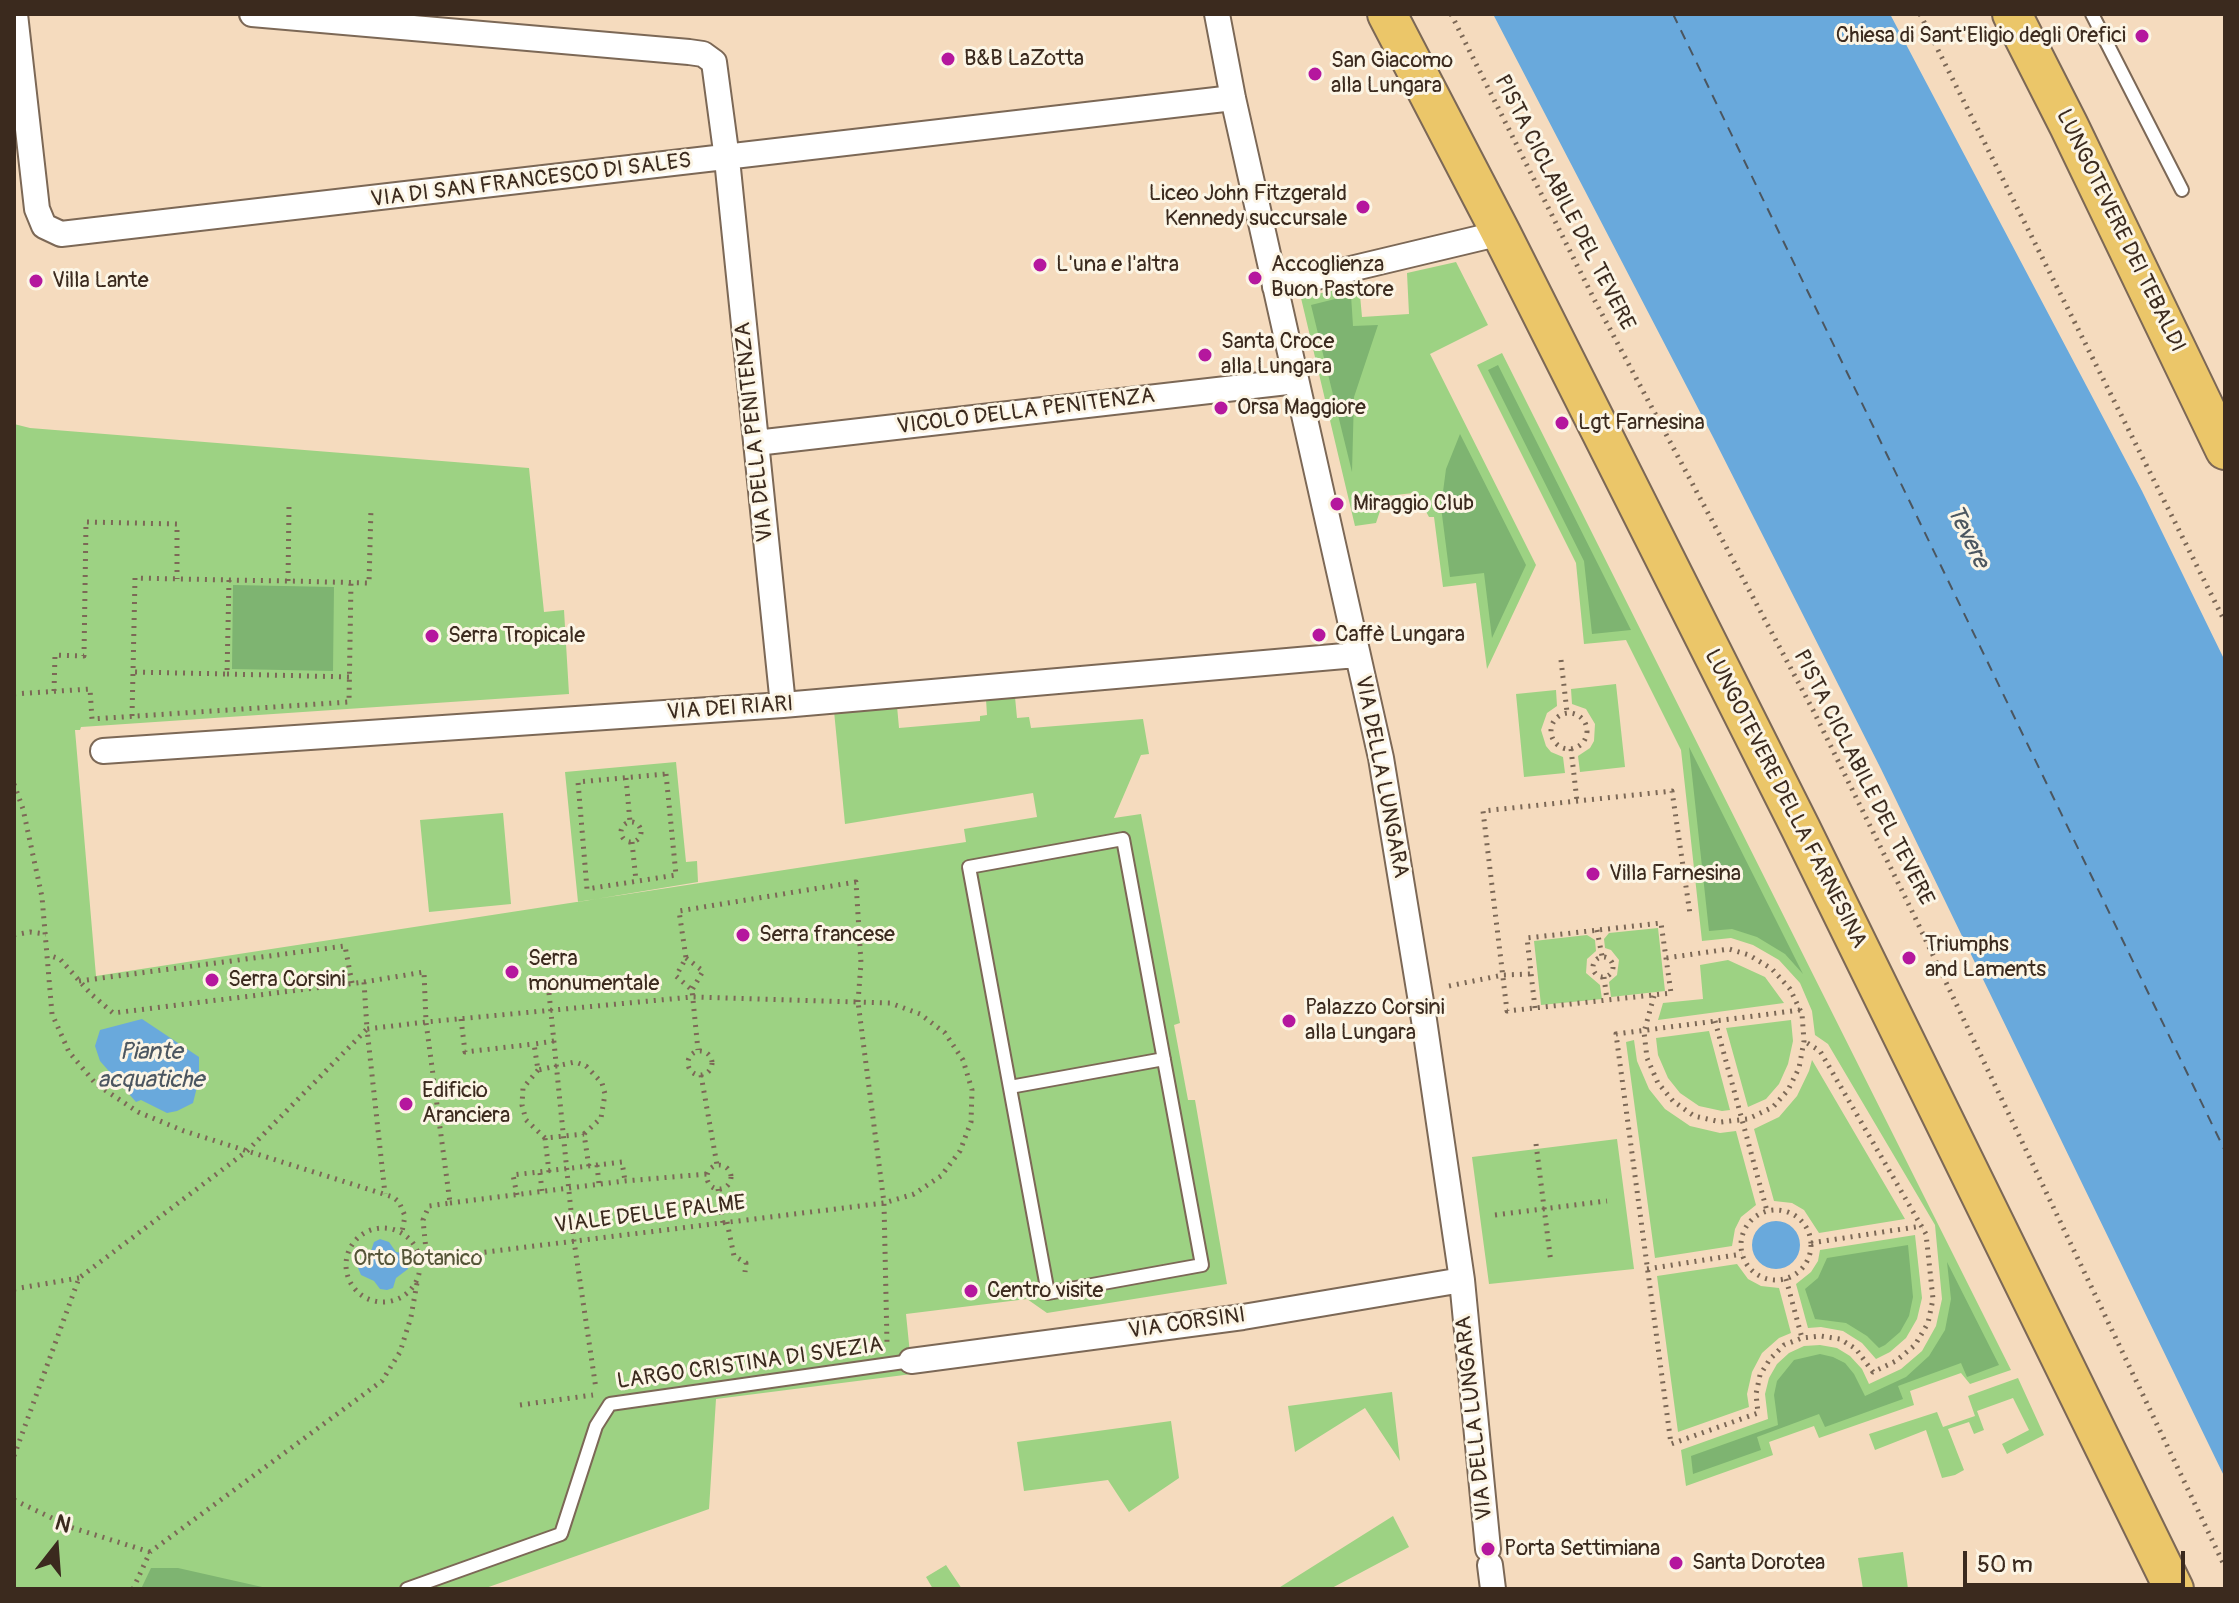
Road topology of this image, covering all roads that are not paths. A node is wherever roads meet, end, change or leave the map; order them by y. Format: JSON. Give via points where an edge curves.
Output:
{"nodes":[{"id":1,"x":15,"y":14,"type":"edge"},
{"id":2,"x":252,"y":14,"type":"edge"},
{"id":3,"x":1203,"y":14,"type":"edge"},
{"id":4,"x":1217,"y":14,"type":"edge"},
{"id":5,"x":1387,"y":14,"type":"edge"},
{"id":6,"x":2012,"y":14,"type":"edge"},
{"id":7,"x":2092,"y":14,"type":"edge"},
{"id":8,"x":1233,"y":98,"type":"junction"},
{"id":9,"x":727,"y":159,"type":"junction"},
{"id":10,"x":2182,"y":190,"type":"dead end"},
{"id":11,"x":1501,"y":233,"type":"junction"},
{"id":12,"x":1275,"y":287,"type":"junction"},
{"id":13,"x":1296,"y":381,"type":"junction"},
{"id":14,"x":756,"y":443,"type":"junction"},
{"id":15,"x":2225,"y":450,"type":"edge"},
{"id":16,"x":1356,"y":655,"type":"junction"},
{"id":17,"x":783,"y":705,"type":"junction"},
{"id":18,"x":103,"y":751,"type":"dead end"},
{"id":19,"x":1164,"y":1059,"type":"junction"},
{"id":20,"x":1010,"y":1087,"type":"junction"},
{"id":21,"x":1462,"y":1280,"type":"junction"},
{"id":22,"x":911,"y":1361,"type":"joint"},
{"id":23,"x":1490,"y":1568,"type":"edge"},
{"id":24,"x":407,"y":1589,"type":"edge"},
{"id":25,"x":2174,"y":1589,"type":"edge"}],
"edges":[{"from":1,"to":9,"type":"street","name":"VIA DI SAN FRANCESCO DI SALES","via":[[37,209],[44,226],[61,234]]},
{"from":2,"to":9,"type":"street","name":"VIA DELLA PENITENZA","via":[[703,54],[716,67]]},
{"from":3,"to":8,"type":"street"},
{"from":4,"to":8,"type":"street","name":"VIA DELLA LUNGARA"},
{"from":5,"to":11,"type":"main road","name":"LUNGOTEVERE DELLA FARNESINA"},
{"from":6,"to":15,"type":"main road","name":"LUNGOTEVERE DEI TEBALDI"},
{"from":7,"to":10,"type":"lane"},
{"from":8,"to":9,"type":"street","name":"VIA DI SAN FRANCESCO DI SALES"},
{"from":8,"to":12,"type":"street","name":"VIA DELLA LUNGARA"},
{"from":9,"to":14,"type":"street","name":"VIA DELLA PENITENZA"},
{"from":11,"to":12,"type":"street"},
{"from":11,"to":25,"type":"main road","name":"LUNGOTEVERE DELLA FARNESINA"},
{"from":12,"to":13,"type":"street","name":"VIA DELLA LUNGARA"},
{"from":13,"to":14,"type":"street","name":"VICOLO DELLA PENITENZA"},
{"from":13,"to":16,"type":"street","name":"VIA DELLA LUNGARA"},
{"from":14,"to":17,"type":"street","name":"VIA DELLA PENITENZA"},
{"from":16,"to":17,"type":"street","name":"VIA DEI RIARI"},
{"from":16,"to":21,"type":"street","name":"VIA DELLA LUNGARA","via":[[1383,773]]},
{"from":17,"to":18,"type":"street","name":"VIA DEI RIARI"},
{"from":19,"to":20,"type":"lane"},
{"from":19,"to":20,"type":"lane","via":[[1202,1265],[1187,1268],[1048,1293]]},
{"from":19,"to":20,"type":"lane","via":[[1123,839],[969,867]]},
{"from":21,"to":22,"type":"street","name":"VIA CORSINI","via":[[1243,1317]]},
{"from":21,"to":23,"type":"street","name":"VIA DELLA LUNGARA"},
{"from":22,"to":24,"type":"lane","name":"LARGO CRISTINA DI SVEZIA","via":[[610,1404],[596,1426],[561,1534]]}]}
